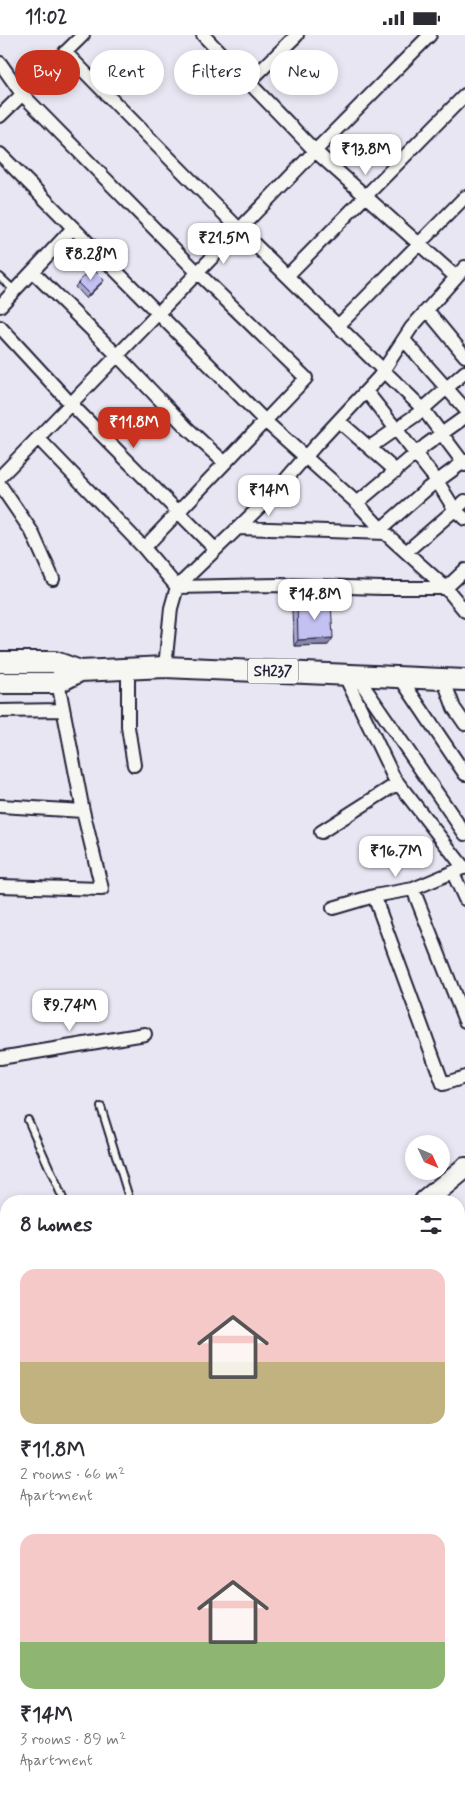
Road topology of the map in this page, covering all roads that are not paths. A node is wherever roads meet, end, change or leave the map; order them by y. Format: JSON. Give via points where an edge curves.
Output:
{"nodes":[{"id":1,"x":83,"y":35,"type":"edge"},
{"id":2,"x":203,"y":35,"type":"edge"},
{"id":3,"x":297,"y":35,"type":"edge"},
{"id":4,"x":430,"y":35,"type":"edge"},
{"id":5,"x":67,"y":50,"type":"edge"},
{"id":6,"x":218,"y":50,"type":"edge"},
{"id":7,"x":0,"y":63,"type":"edge"},
{"id":8,"x":80,"y":67,"type":"edge"},
{"id":9,"x":260,"y":71,"type":"edge"},
{"id":10,"x":15,"y":84,"type":"edge"},
{"id":11,"x":260,"y":94,"type":"edge"},
{"id":12,"x":21,"y":95,"type":"edge"},
{"id":13,"x":23,"y":95,"type":"edge"},
{"id":14,"x":465,"y":95,"type":"edge"},
{"id":15,"x":0,"y":116,"type":"edge"},
{"id":16,"x":315,"y":151,"type":"junction"},
{"id":17,"x":0,"y":154,"type":"edge"},
{"id":18,"x":366,"y":196,"type":"junction"},
{"id":19,"x":465,"y":197,"type":"edge"},
{"id":20,"x":73,"y":228,"type":"junction"},
{"id":21,"x":239,"y":229,"type":"junction"},
{"id":22,"x":419,"y":244,"type":"junction"},
{"id":23,"x":465,"y":267,"type":"edge"},
{"id":24,"x":33,"y":272,"type":"junction"},
{"id":25,"x":198,"y":273,"type":"junction"},
{"id":26,"x":287,"y":276,"type":"junction"},
{"id":27,"x":0,"y":277,"type":"edge"},
{"id":28,"x":456,"y":277,"type":"junction"},
{"id":29,"x":15,"y":291,"type":"junction"},
{"id":30,"x":0,"y":306,"type":"edge"},
{"id":31,"x":428,"y":310,"type":"junction"},
{"id":32,"x":158,"y":315,"type":"junction"},
{"id":33,"x":338,"y":326,"type":"junction"},
{"id":34,"x":0,"y":327,"type":"edge"},
{"id":35,"x":404,"y":340,"type":"junction"},
{"id":36,"x":118,"y":356,"type":"junction"},
{"id":37,"x":465,"y":356,"type":"edge"},
{"id":38,"x":384,"y":372,"type":"junction"},
{"id":39,"x":465,"y":372,"type":"edge"},
{"id":40,"x":446,"y":388,"type":"junction"},
{"id":41,"x":366,"y":391,"type":"junction"},
{"id":42,"x":71,"y":404,"type":"junction"},
{"id":43,"x":422,"y":409,"type":"junction"},
{"id":44,"x":465,"y":409,"type":"edge"},
{"id":45,"x":465,"y":417,"type":"edge"},
{"id":46,"x":265,"y":421,"type":"junction"},
{"id":47,"x":338,"y":421,"type":"junction"},
{"id":48,"x":396,"y":429,"type":"junction"},
{"id":49,"x":442,"y":433,"type":"junction"},
{"id":50,"x":38,"y":438,"type":"junction"},
{"id":51,"x":370,"y":447,"type":"junction"},
{"id":52,"x":416,"y":454,"type":"junction"},
{"id":53,"x":304,"y":458,"type":"junction"},
{"id":54,"x":225,"y":463,"type":"junction"},
{"id":55,"x":464,"y":463,"type":"edge"},
{"id":56,"x":396,"y":471,"type":"junction"},
{"id":57,"x":0,"y":477,"type":"edge"},
{"id":58,"x":437,"y":481,"type":"junction"},
{"id":59,"x":0,"y":485,"type":"edge"},
{"id":60,"x":357,"y":503,"type":"junction"},
{"id":61,"x":460,"y":506,"type":"edge"},
{"id":62,"x":179,"y":512,"type":"junction"},
{"id":63,"x":465,"y":519,"type":"edge"},
{"id":64,"x":238,"y":528,"type":"junction"},
{"id":65,"x":383,"y":531,"type":"junction"},
{"id":66,"x":144,"y":548,"type":"junction"},
{"id":67,"x":215,"y":549,"type":"junction"},
{"id":68,"x":406,"y":552,"type":"junction"},
{"id":69,"x":465,"y":570,"type":"edge"},
{"id":70,"x":53,"y":579,"type":"dead end"},
{"id":71,"x":177,"y":587,"type":"junction"},
{"id":72,"x":446,"y":588,"type":"junction"},
{"id":73,"x":465,"y":611,"type":"edge"},
{"id":74,"x":0,"y":662,"type":"edge"},
{"id":75,"x":55,"y":662,"type":"junction"},
{"id":76,"x":164,"y":667,"type":"junction"},
{"id":77,"x":128,"y":670,"type":"junction"},
{"id":78,"x":80,"y":671,"type":"junction"},
{"id":79,"x":350,"y":674,"type":"junction"},
{"id":80,"x":399,"y":676,"type":"junction"},
{"id":81,"x":443,"y":678,"type":"junction"},
{"id":82,"x":465,"y":680,"type":"edge"},
{"id":83,"x":0,"y":683,"type":"edge"},
{"id":84,"x":57,"y":683,"type":"junction"},
{"id":85,"x":0,"y":711,"type":"edge"},
{"id":86,"x":62,"y":711,"type":"junction"},
{"id":87,"x":465,"y":724,"type":"edge"},
{"id":88,"x":134,"y":765,"type":"dead end"},
{"id":89,"x":465,"y":774,"type":"edge"},
{"id":90,"x":398,"y":783,"type":"junction"},
{"id":91,"x":0,"y":807,"type":"edge"},
{"id":92,"x":83,"y":811,"type":"junction"},
{"id":93,"x":321,"y":832,"type":"dead end"},
{"id":94,"x":465,"y":834,"type":"edge"},
{"id":95,"x":460,"y":869,"type":"edge"},
{"id":96,"x":0,"y":886,"type":"edge"},
{"id":97,"x":413,"y":889,"type":"junction"},
{"id":98,"x":374,"y":897,"type":"junction"},
{"id":99,"x":465,"y":899,"type":"edge"},
{"id":100,"x":333,"y":908,"type":"dead end"},
{"id":101,"x":465,"y":1021,"type":"edge"},
{"id":102,"x":145,"y":1034,"type":"dead end"},
{"id":103,"x":0,"y":1058,"type":"edge"},
{"id":104,"x":465,"y":1077,"type":"edge"},
{"id":105,"x":101,"y":1107,"type":"dead end"},
{"id":106,"x":28,"y":1120,"type":"dead end"},
{"id":107,"x":465,"y":1168,"type":"edge"},
{"id":108,"x":465,"y":1181,"type":"edge"},
{"id":109,"x":61,"y":1195,"type":"edge"},
{"id":110,"x":128,"y":1195,"type":"edge"},
{"id":111,"x":432,"y":1195,"type":"edge"},
{"id":112,"x":448,"y":1195,"type":"edge"}],
"edges":[{"from":1,"to":5,"type":"street"},
{"from":2,"to":6,"type":"street"},
{"from":3,"to":9,"type":"street"},
{"from":4,"to":16,"type":"street"},
{"from":7,"to":10,"type":"street"},
{"from":8,"to":21,"type":"street"},
{"from":11,"to":16,"type":"street"},
{"from":12,"to":15,"type":"street"},
{"from":13,"to":25,"type":"street"},
{"from":14,"to":18,"type":"street"},
{"from":16,"to":18,"type":"street"},
{"from":16,"to":21,"type":"street"},
{"from":17,"to":20,"type":"street"},
{"from":18,"to":22,"type":"street"},
{"from":18,"to":26,"type":"street"},
{"from":19,"to":22,"type":"street"},
{"from":20,"to":24,"type":"street"},
{"from":20,"to":32,"type":"street"},
{"from":21,"to":25,"type":"street"},
{"from":21,"to":26,"type":"street"},
{"from":22,"to":28,"type":"street"},
{"from":22,"to":33,"type":"street"},
{"from":23,"to":28,"type":"street"},
{"from":24,"to":29,"type":"street"},
{"from":24,"to":36,"type":"street"},
{"from":25,"to":32,"type":"street"},
{"from":25,"to":46,"type":"street","via":[[306,378]]},
{"from":26,"to":33,"type":"street"},
{"from":27,"to":29,"type":"lane"},
{"from":28,"to":31,"type":"street"},
{"from":29,"to":30,"type":"street"},
{"from":31,"to":35,"type":"street"},
{"from":31,"to":37,"type":"street"},
{"from":32,"to":36,"type":"street"},
{"from":32,"to":46,"type":"street"},
{"from":33,"to":38,"type":"street"},
{"from":34,"to":42,"type":"street"},
{"from":35,"to":38,"type":"street"},
{"from":35,"to":40,"type":"street"},
{"from":36,"to":42,"type":"street"},
{"from":36,"to":54,"type":"street"},
{"from":38,"to":41,"type":"street"},
{"from":38,"to":43,"type":"street"},
{"from":39,"to":40,"type":"street"},
{"from":40,"to":43,"type":"street"},
{"from":40,"to":44,"type":"street"},
{"from":41,"to":47,"type":"street"},
{"from":41,"to":48,"type":"street"},
{"from":42,"to":50,"type":"street"},
{"from":42,"to":62,"type":"street"},
{"from":43,"to":48,"type":"street"},
{"from":43,"to":49,"type":"street"},
{"from":45,"to":49,"type":"street"},
{"from":46,"to":53,"type":"street"},
{"from":46,"to":54,"type":"street"},
{"from":47,"to":51,"type":"street"},
{"from":47,"to":53,"type":"street"},
{"from":48,"to":51,"type":"street"},
{"from":48,"to":52,"type":"street"},
{"from":49,"to":52,"type":"street"},
{"from":49,"to":55,"type":"street"},
{"from":50,"to":57,"type":"street"},
{"from":50,"to":66,"type":"street"},
{"from":51,"to":56,"type":"street"},
{"from":52,"to":56,"type":"street"},
{"from":52,"to":58,"type":"street"},
{"from":53,"to":60,"type":"street"},
{"from":53,"to":64,"type":"street"},
{"from":54,"to":62,"type":"street"},
{"from":55,"to":58,"type":"street"},
{"from":56,"to":60,"type":"street"},
{"from":58,"to":61,"type":"street"},
{"from":58,"to":65,"type":"street"},
{"from":59,"to":70,"type":"street","via":[[32,532]]},
{"from":60,"to":65,"type":"street"},
{"from":61,"to":63,"type":"street"},
{"from":61,"to":68,"type":"street"},
{"from":62,"to":66,"type":"street"},
{"from":62,"to":67,"type":"street"},
{"from":64,"to":65,"type":"street"},
{"from":64,"to":67,"type":"street"},
{"from":65,"to":68,"type":"street"},
{"from":66,"to":71,"type":"street"},
{"from":67,"to":71,"type":"street"},
{"from":68,"to":72,"type":"street"},
{"from":69,"to":72,"type":"street"},
{"from":71,"to":72,"type":"street"},
{"from":71,"to":76,"type":"street","via":[[171,608]]},
{"from":72,"to":73,"type":"street"},
{"from":74,"to":75,"type":"main road","number":"SH237"},
{"from":75,"to":78,"type":"main road","number":"SH237"},
{"from":75,"to":84,"type":"street"},
{"from":76,"to":77,"type":"main road","number":"SH237"},
{"from":76,"to":79,"type":"main road","number":"SH237"},
{"from":77,"to":78,"type":"main road","number":"SH237"},
{"from":77,"to":88,"type":"street","via":[[128,727]]},
{"from":78,"to":84,"type":"main road","number":"SH237"},
{"from":79,"to":80,"type":"main road","number":"SH237"},
{"from":79,"to":90,"type":"street","via":[[388,767]]},
{"from":79,"to":94,"type":"street"},
{"from":80,"to":81,"type":"main road","number":"SH237"},
{"from":80,"to":89,"type":"street"},
{"from":81,"to":82,"type":"main road","number":"SH237"},
{"from":81,"to":87,"type":"street","via":[[454,708]]},
{"from":83,"to":84,"type":"main road","number":"SH237"},
{"from":84,"to":86,"type":"street"},
{"from":85,"to":86,"type":"street"},
{"from":86,"to":92,"type":"street"},
{"from":90,"to":93,"type":"street"},
{"from":90,"to":95,"type":"street"},
{"from":91,"to":92,"type":"street"},
{"from":92,"to":96,"type":"street","via":[[102,889]]},
{"from":95,"to":97,"type":"street"},
{"from":95,"to":99,"type":"street"},
{"from":97,"to":98,"type":"street"},
{"from":97,"to":101,"type":"street"},
{"from":98,"to":100,"type":"street"},
{"from":98,"to":104,"type":"street","via":[[443,1084]]},
{"from":102,"to":103,"type":"street"},
{"from":105,"to":110,"type":"lane"},
{"from":106,"to":109,"type":"lane"},
{"from":107,"to":111,"type":"main road"},
{"from":108,"to":112,"type":"main road"}]}
